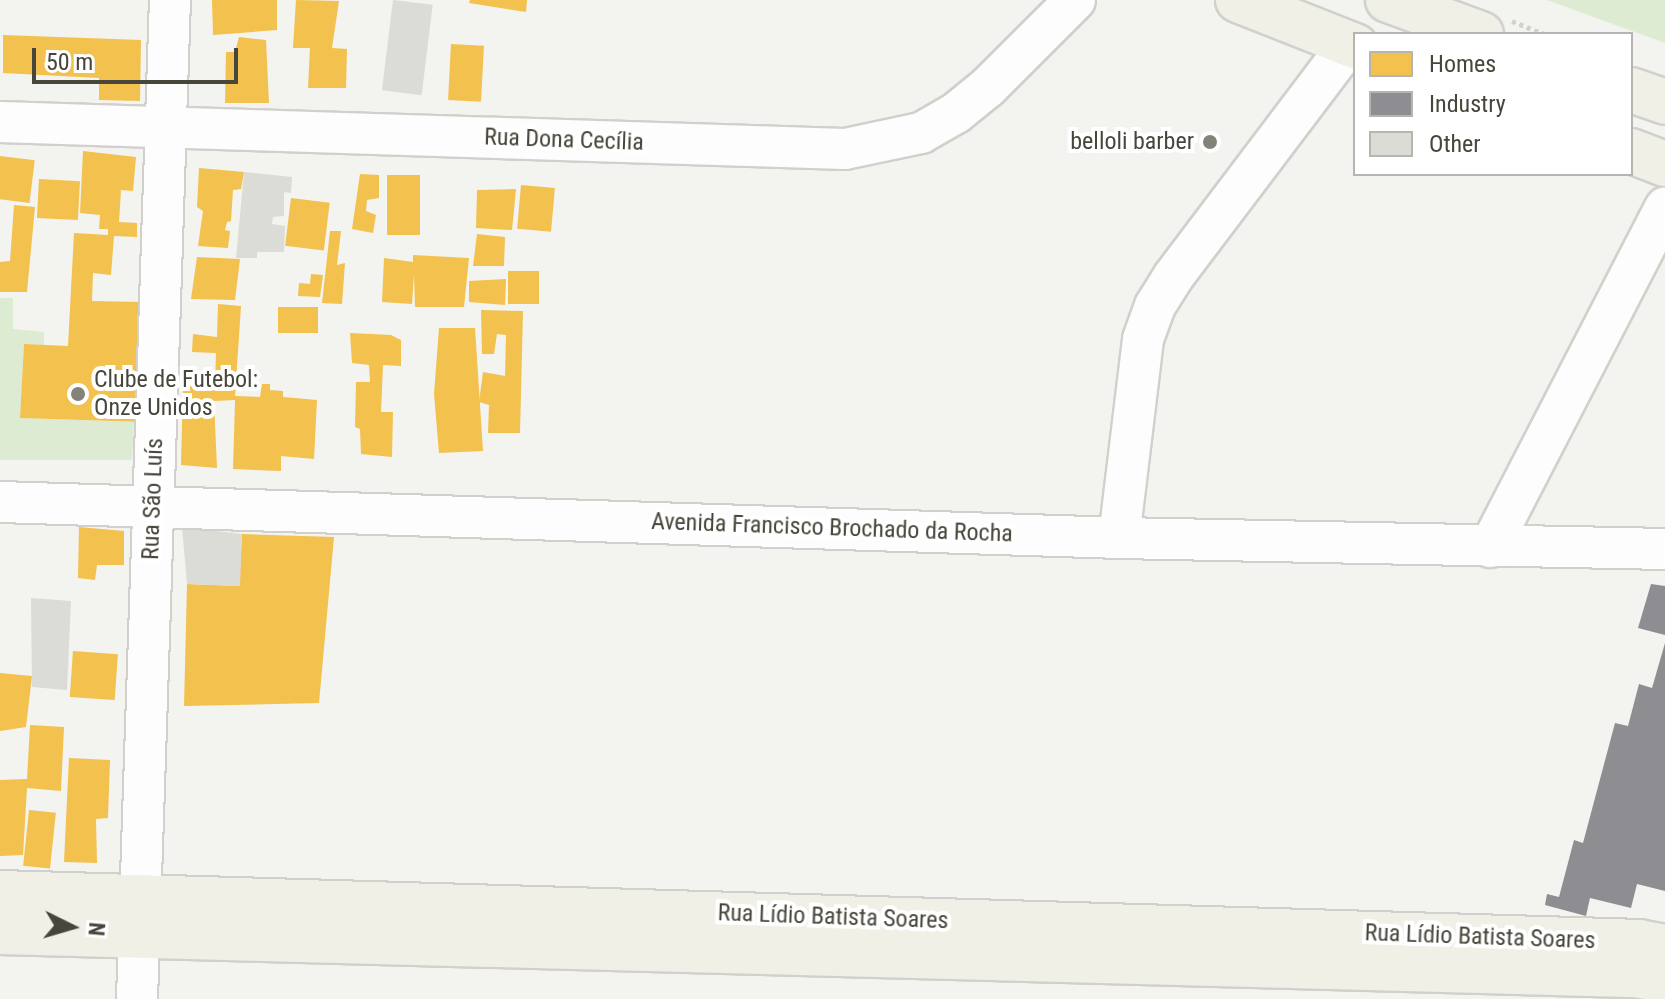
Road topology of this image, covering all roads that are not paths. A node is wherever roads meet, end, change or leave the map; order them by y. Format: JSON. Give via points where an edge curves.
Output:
{"nodes":[{"id":1,"x":170,"y":0,"type":"edge"},
{"id":2,"x":1075,"y":0,"type":"edge"},
{"id":3,"x":1238,"y":0,"type":"edge"},
{"id":4,"x":1388,"y":0,"type":"edge"},
{"id":5,"x":1476,"y":32,"type":"edge"},
{"id":6,"x":1352,"y":45,"type":"edge"},
{"id":7,"x":1633,"y":91,"type":"edge"},
{"id":8,"x":1665,"y":102,"type":"edge"},
{"id":9,"x":0,"y":122,"type":"edge"},
{"id":10,"x":166,"y":128,"type":"junction"},
{"id":11,"x":1633,"y":152,"type":"edge"},
{"id":12,"x":1665,"y":164,"type":"edge"},
{"id":13,"x":1665,"y":208,"type":"edge"},
{"id":14,"x":0,"y":502,"type":"edge"},
{"id":15,"x":153,"y":506,"type":"junction"},
{"id":16,"x":1119,"y":538,"type":"junction"},
{"id":17,"x":1490,"y":547,"type":"junction"},
{"id":18,"x":1665,"y":549,"type":"edge"},
{"id":19,"x":0,"y":893,"type":"edge"},
{"id":20,"x":140,"y":916,"type":"junction"},
{"id":21,"x":0,"y":932,"type":"edge"},
{"id":22,"x":1665,"y":947,"type":"edge"},
{"id":23,"x":1506,"y":955,"type":"junction"},
{"id":24,"x":1665,"y":980,"type":"edge"},
{"id":25,"x":137,"y":999,"type":"edge"}],
"edges":[{"from":1,"to":10,"type":"street","name":"Rua São Luís"},
{"from":2,"to":10,"type":"street","name":"Rua Dona Cecília","via":[[956,113],[921,133],[845,149]]},
{"from":3,"to":6,"type":"main road"},
{"from":4,"to":5,"type":"main road"},
{"from":6,"to":16,"type":"street","via":[[1155,306],[1143,339]]},
{"from":7,"to":8,"type":"main road"},
{"from":9,"to":10,"type":"street","name":"Rua Dona Cecília"},
{"from":10,"to":15,"type":"street","name":"Rua São Luís"},
{"from":11,"to":12,"type":"main road"},
{"from":13,"to":17,"type":"street"},
{"from":14,"to":15,"type":"street","name":"Avenida Francisco Brochado da Rocha"},
{"from":15,"to":16,"type":"street","name":"Avenida Francisco Brochado da Rocha"},
{"from":15,"to":20,"type":"street","name":"Rua São Luís"},
{"from":16,"to":17,"type":"street","name":"Avenida Francisco Brochado da Rocha"},
{"from":17,"to":18,"type":"street","name":"Avenida Francisco Brochado da Rocha"},
{"from":19,"to":20,"type":"main road","name":"Rua Lídio Batista Soares"},
{"from":20,"to":21,"type":"main road","name":"Rua Lídio Batista Soares"},
{"from":20,"to":23,"type":"main road","name":"Rua Lídio Batista Soares"},
{"from":20,"to":25,"type":"street","name":"Rua São Luís"},
{"from":22,"to":23,"type":"main road","name":"Rua Lídio Batista Soares","via":[[1639,942]]},
{"from":23,"to":24,"type":"main road","name":"Rua Lídio Batista Soares"}]}
